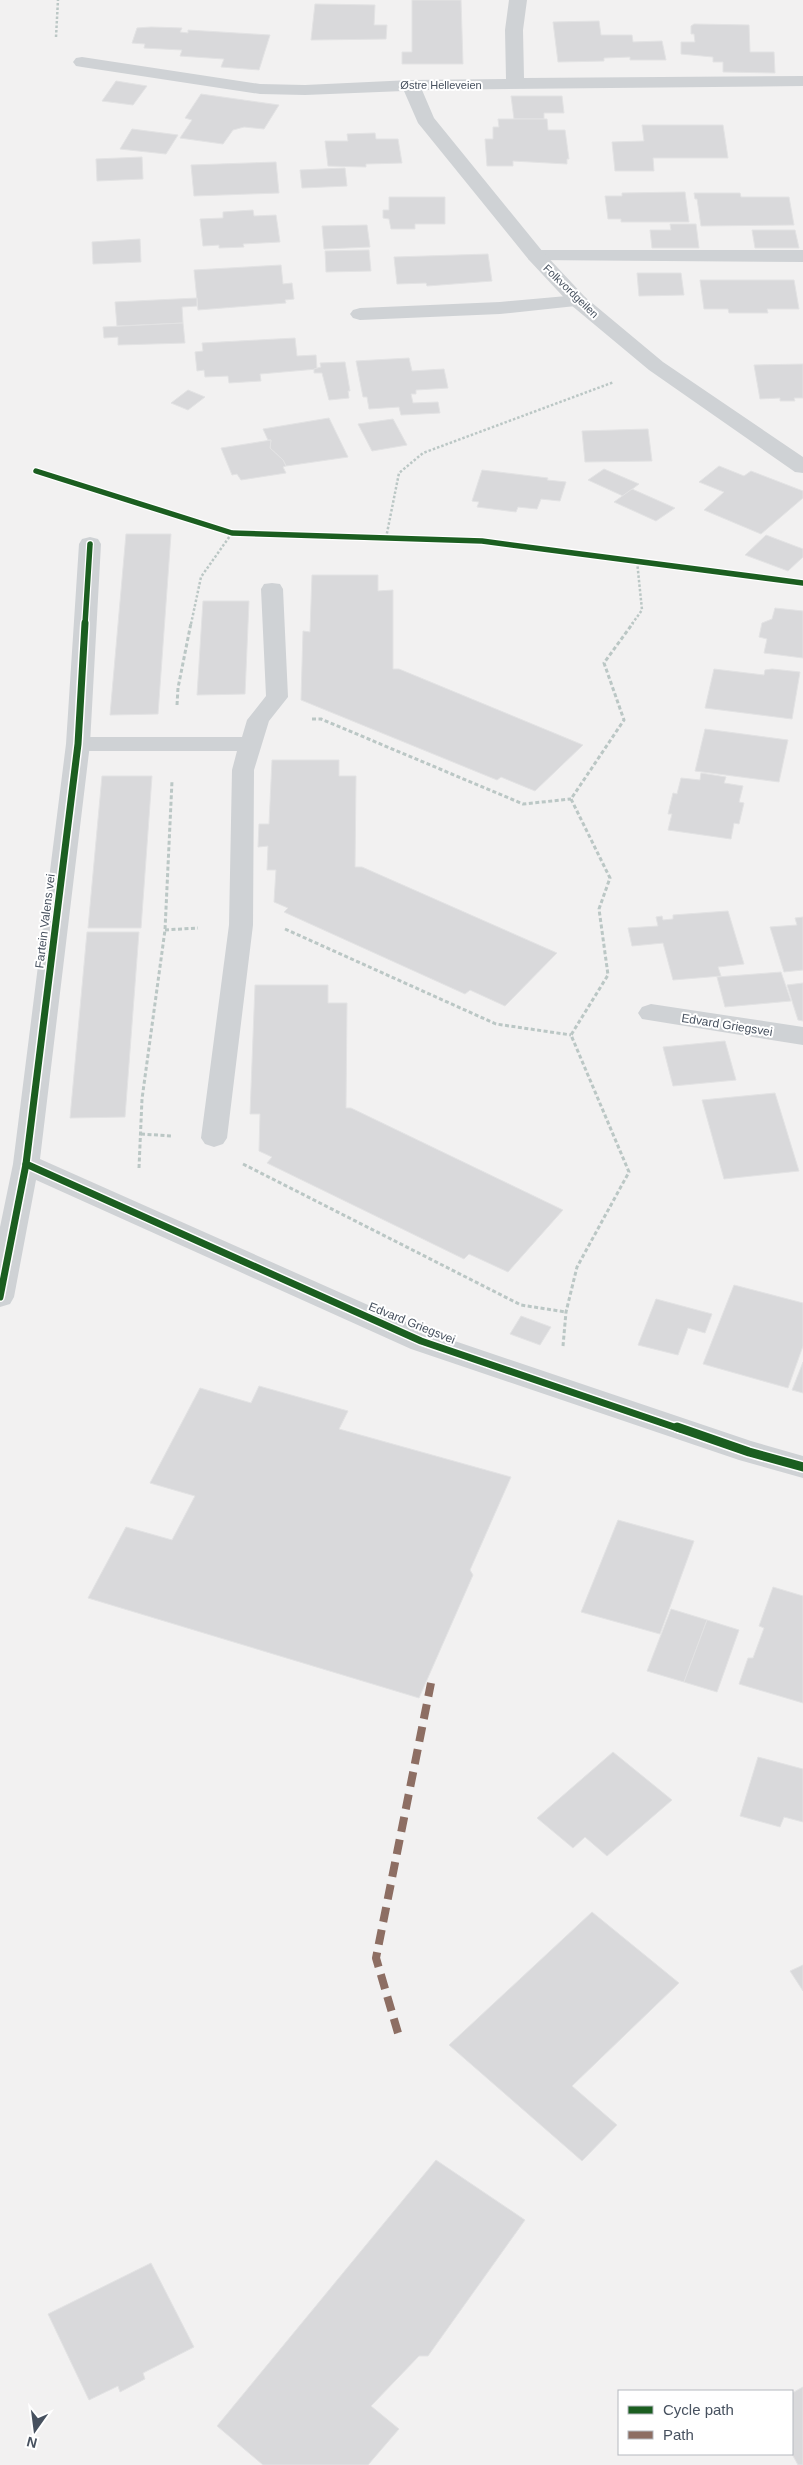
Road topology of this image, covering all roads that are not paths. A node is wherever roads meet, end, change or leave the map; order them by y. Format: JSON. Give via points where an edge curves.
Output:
{"nodes":[{"id":1,"x":518,"y":0,"type":"edge"},
{"id":2,"x":82,"y":62,"type":"dead end"},
{"id":3,"x":803,"y":81,"type":"edge"},
{"id":4,"x":411,"y":85,"type":"junction"},
{"id":5,"x":515,"y":85,"type":"junction"},
{"id":6,"x":536,"y":256,"type":"junction"},
{"id":7,"x":803,"y":256,"type":"edge"},
{"id":8,"x":578,"y":300,"type":"junction"},
{"id":9,"x":360,"y":314,"type":"dead end"},
{"id":10,"x":803,"y":467,"type":"edge"},
{"id":11,"x":90,"y":544,"type":"dead end"},
{"id":12,"x":272,"y":589,"type":"dead end"},
{"id":13,"x":78,"y":744,"type":"junction"},
{"id":14,"x":251,"y":744,"type":"junction"},
{"id":15,"x":651,"y":1013,"type":"dead end"},
{"id":16,"x":803,"y":1036,"type":"edge"},
{"id":17,"x":214,"y":1138,"type":"road end"},
{"id":18,"x":26,"y":1164,"type":"junction"},
{"id":19,"x":0,"y":1297,"type":"edge"},
{"id":20,"x":803,"y":1466,"type":"edge"}],
"edges":[{"from":1,"to":5,"type":"street","via":[[514,30]]},
{"from":2,"to":4,"type":"street","name":"Østre Helleveien","via":[[260,89]]},
{"from":3,"to":5,"type":"street","name":"Østre Helleveien"},
{"from":4,"to":5,"type":"street","name":"Østre Helleveien"},
{"from":4,"to":6,"type":"street","name":"Folkvordgeilen","via":[[425,119]]},
{"from":6,"to":7,"type":"lane"},
{"from":6,"to":8,"type":"street","name":"Folkvordgeilen"},
{"from":8,"to":9,"type":"lane","via":[[500,308]]},
{"from":8,"to":10,"type":"street","name":"Folkvordgeilen","via":[[656,366]]},
{"from":11,"to":13,"type":"street","name":"Fartein Valens vei"},
{"from":12,"to":14,"type":"lane","via":[[277,697],[258,720]]},
{"from":13,"to":14,"type":"lane"},
{"from":13,"to":18,"type":"street","name":"Fartein Valens vei"},
{"from":14,"to":17,"type":"lane","via":[[243,770],[241,925]]},
{"from":15,"to":16,"type":"street","name":"Edvard Griegsvei"},
{"from":18,"to":19,"type":"street","name":"Fartein Valens vei"},
{"from":18,"to":20,"type":"street","name":"Edvard Griegsvei","via":[[420,1341],[749,1452]]}]}
